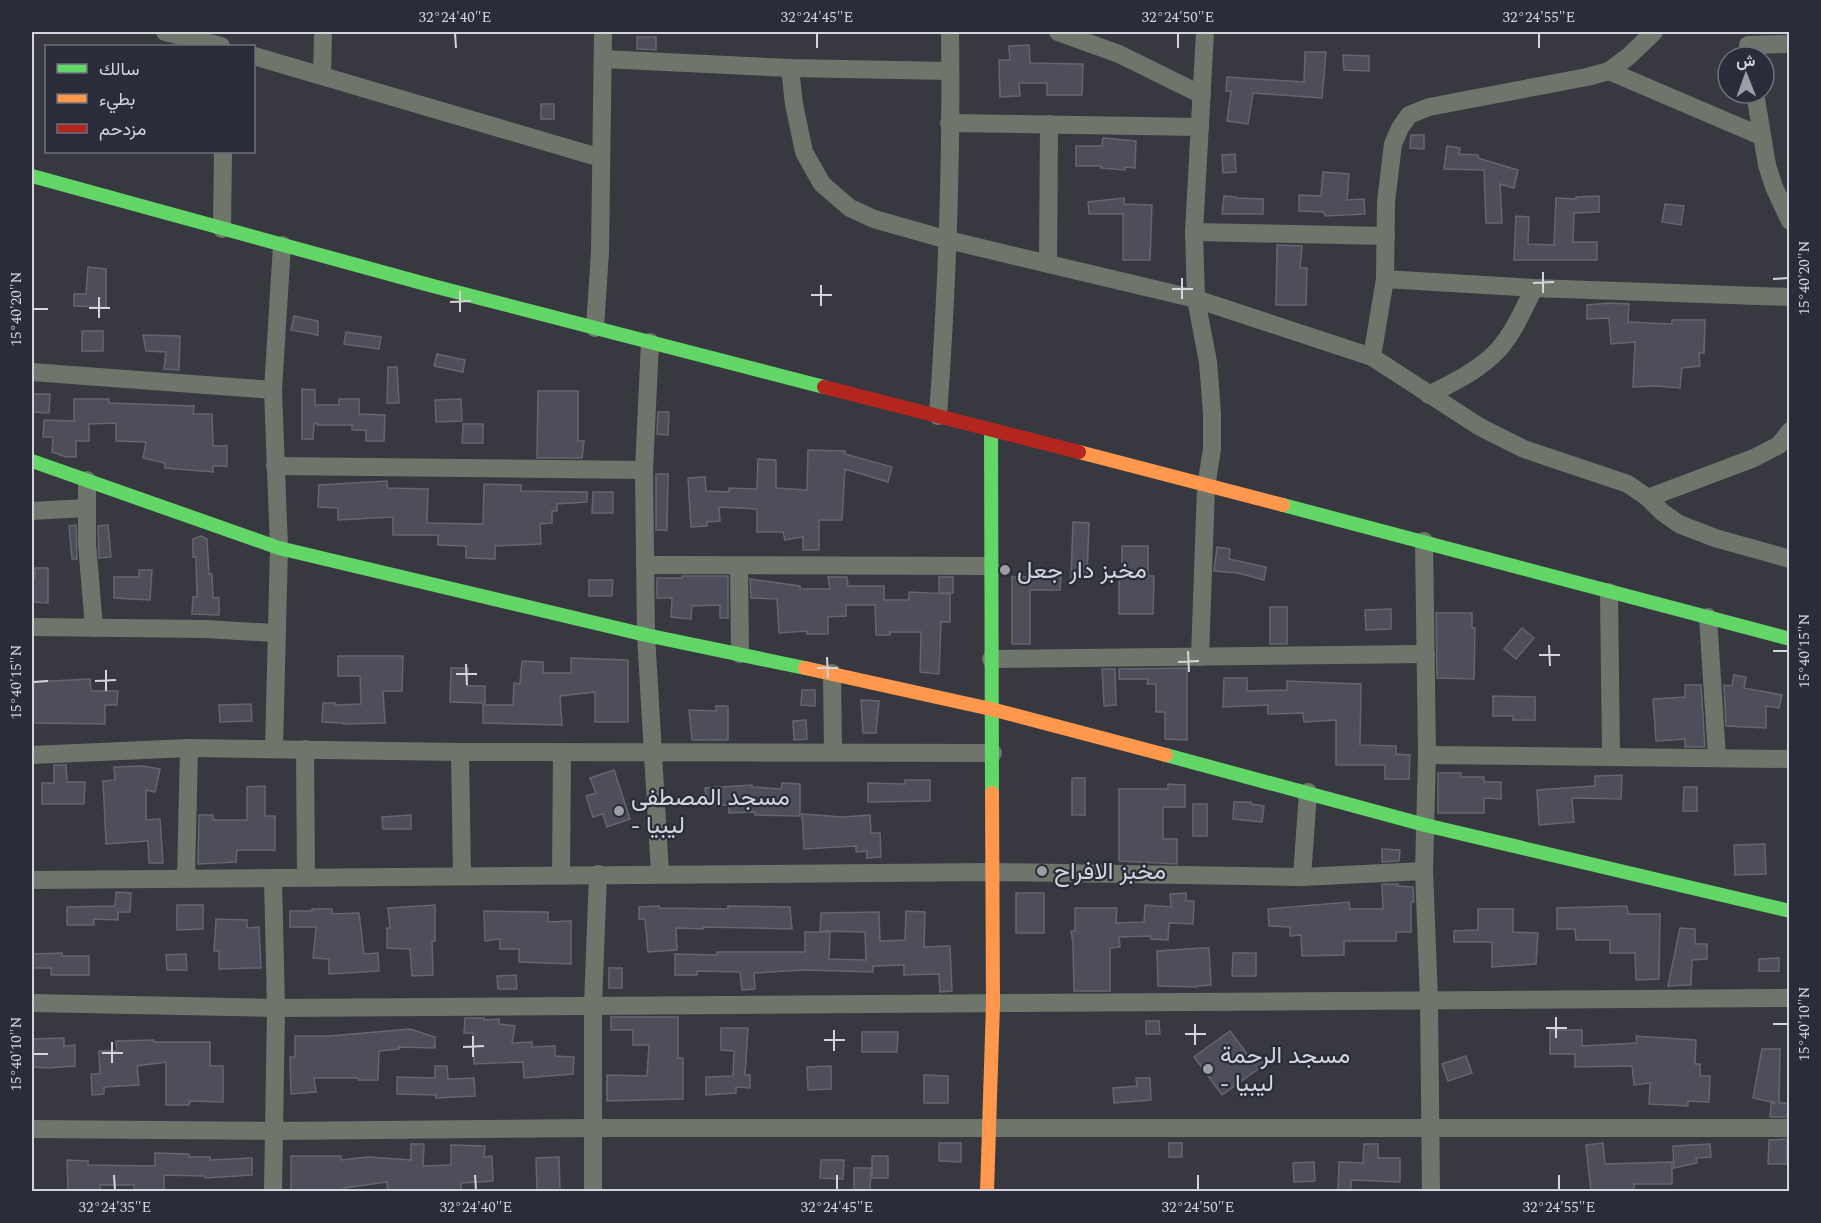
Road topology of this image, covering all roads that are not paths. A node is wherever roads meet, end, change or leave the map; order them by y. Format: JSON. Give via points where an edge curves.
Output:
{"nodes":[{"id":1,"x":165,"y":32,"type":"edge"},
{"id":2,"x":323,"y":32,"type":"edge"},
{"id":3,"x":603,"y":32,"type":"edge"},
{"id":4,"x":950,"y":32,"type":"edge"},
{"id":5,"x":1061,"y":32,"type":"edge"},
{"id":6,"x":1205,"y":32,"type":"edge"},
{"id":7,"x":1654,"y":32,"type":"edge"},
{"id":8,"x":1748,"y":44,"type":"edge"},
{"id":9,"x":1790,"y":44,"type":"edge"},
{"id":10,"x":218,"y":45,"type":"edge"},
{"id":11,"x":255,"y":56,"type":"edge"},
{"id":12,"x":603,"y":59,"type":"junction"},
{"id":13,"x":790,"y":68,"type":"junction"},
{"id":14,"x":1610,"y":70,"type":"junction"},
{"id":15,"x":950,"y":71,"type":"junction"},
{"id":16,"x":322,"y":76,"type":"junction"},
{"id":17,"x":1202,"y":94,"type":"junction"},
{"id":18,"x":1757,"y":105,"type":"edge"},
{"id":19,"x":949,"y":123,"type":"junction"},
{"id":20,"x":1048,"y":124,"type":"junction"},
{"id":21,"x":1200,"y":127,"type":"junction"},
{"id":22,"x":1761,"y":136,"type":"junction"},
{"id":23,"x":223,"y":153,"type":"edge"},
{"id":24,"x":601,"y":158,"type":"junction"},
{"id":25,"x":32,"y":176,"type":"edge"},
{"id":26,"x":1782,"y":187,"type":"edge"},
{"id":27,"x":1790,"y":221,"type":"edge"},
{"id":28,"x":222,"y":230,"type":"junction"},
{"id":29,"x":1194,"y":231,"type":"junction"},
{"id":30,"x":1386,"y":237,"type":"junction"},
{"id":31,"x":948,"y":240,"type":"junction"},
{"id":32,"x":282,"y":245,"type":"junction"},
{"id":33,"x":1048,"y":264,"type":"junction"},
{"id":34,"x":1385,"y":279,"type":"junction"},
{"id":35,"x":1534,"y":288,"type":"junction"},
{"id":36,"x":1790,"y":297,"type":"edge"},
{"id":37,"x":1196,"y":299,"type":"junction"},
{"id":38,"x":595,"y":328,"type":"junction"},
{"id":39,"x":650,"y":342,"type":"junction"},
{"id":40,"x":1372,"y":357,"type":"junction"},
{"id":41,"x":32,"y":372,"type":"edge"},
{"id":42,"x":273,"y":390,"type":"junction"},
{"id":43,"x":1429,"y":395,"type":"junction"},
{"id":44,"x":938,"y":416,"type":"junction"},
{"id":45,"x":991,"y":430,"type":"junction"},
{"id":46,"x":1790,"y":431,"type":"edge"},
{"id":47,"x":32,"y":460,"type":"edge"},
{"id":48,"x":275,"y":466,"type":"junction"},
{"id":49,"x":644,"y":470,"type":"junction"},
{"id":50,"x":87,"y":480,"type":"junction"},
{"id":51,"x":1206,"y":486,"type":"junction"},
{"id":52,"x":1648,"y":498,"type":"junction"},
{"id":53,"x":86,"y":508,"type":"junction"},
{"id":54,"x":32,"y":511,"type":"edge"},
{"id":55,"x":1424,"y":541,"type":"junction"},
{"id":56,"x":279,"y":548,"type":"junction"},
{"id":57,"x":1790,"y":559,"type":"edge"},
{"id":58,"x":645,"y":565,"type":"junction"},
{"id":59,"x":739,"y":566,"type":"junction"},
{"id":60,"x":990,"y":566,"type":"junction"},
{"id":61,"x":1609,"y":592,"type":"junction"},
{"id":62,"x":1708,"y":617,"type":"junction"},
{"id":63,"x":32,"y":627,"type":"edge"},
{"id":64,"x":94,"y":628,"type":"junction"},
{"id":65,"x":276,"y":633,"type":"junction"},
{"id":66,"x":646,"y":635,"type":"junction"},
{"id":67,"x":1790,"y":639,"type":"edge"},
{"id":68,"x":740,"y":654,"type":"junction"},
{"id":69,"x":1426,"y":654,"type":"junction"},
{"id":70,"x":1200,"y":657,"type":"junction"},
{"id":71,"x":991,"y":659,"type":"junction"},
{"id":72,"x":832,"y":673,"type":"junction"},
{"id":73,"x":991,"y":709,"type":"junction"},
{"id":74,"x":189,"y":748,"type":"junction"},
{"id":75,"x":274,"y":748,"type":"junction"},
{"id":76,"x":306,"y":749,"type":"junction"},
{"id":77,"x":460,"y":752,"type":"junction"},
{"id":78,"x":833,"y":752,"type":"junction"},
{"id":79,"x":562,"y":753,"type":"junction"},
{"id":80,"x":652,"y":753,"type":"junction"},
{"id":81,"x":993,"y":753,"type":"junction"},
{"id":82,"x":32,"y":755,"type":"edge"},
{"id":83,"x":1427,"y":755,"type":"junction"},
{"id":84,"x":1611,"y":756,"type":"junction"},
{"id":85,"x":1717,"y":757,"type":"junction"},
{"id":86,"x":1790,"y":759,"type":"edge"},
{"id":87,"x":1308,"y":792,"type":"junction"},
{"id":88,"x":1425,"y":825,"type":"junction"},
{"id":89,"x":1424,"y":871,"type":"junction"},
{"id":90,"x":993,"y":872,"type":"junction"},
{"id":91,"x":660,"y":873,"type":"junction"},
{"id":92,"x":561,"y":874,"type":"junction"},
{"id":93,"x":598,"y":874,"type":"junction"},
{"id":94,"x":462,"y":875,"type":"junction"},
{"id":95,"x":306,"y":876,"type":"junction"},
{"id":96,"x":186,"y":877,"type":"junction"},
{"id":97,"x":1302,"y":877,"type":"junction"},
{"id":98,"x":273,"y":878,"type":"junction"},
{"id":99,"x":32,"y":880,"type":"edge"},
{"id":100,"x":1790,"y":911,"type":"edge"},
{"id":101,"x":1790,"y":998,"type":"edge"},
{"id":102,"x":1429,"y":999,"type":"junction"},
{"id":103,"x":32,"y":1003,"type":"edge"},
{"id":104,"x":993,"y":1004,"type":"junction"},
{"id":105,"x":592,"y":1005,"type":"junction"},
{"id":106,"x":276,"y":1008,"type":"junction"},
{"id":107,"x":592,"y":1128,"type":"junction"},
{"id":108,"x":1430,"y":1128,"type":"junction"},
{"id":109,"x":1790,"y":1128,"type":"edge"},
{"id":110,"x":32,"y":1129,"type":"edge"},
{"id":111,"x":989,"y":1129,"type":"junction"},
{"id":112,"x":274,"y":1131,"type":"junction"},
{"id":113,"x":273,"y":1191,"type":"edge"},
{"id":114,"x":592,"y":1191,"type":"edge"},
{"id":115,"x":987,"y":1191,"type":"edge"},
{"id":116,"x":1431,"y":1191,"type":"edge"}],
"edges":[{"from":1,"to":10,"type":"street"},
{"from":2,"to":16,"type":"street"},
{"from":3,"to":12,"type":"street"},
{"from":4,"to":15,"type":"street"},
{"from":5,"to":17,"type":"street","via":[[1119,54]]},
{"from":6,"to":17,"type":"street"},
{"from":7,"to":14,"type":"street"},
{"from":8,"to":9,"type":"street"},
{"from":11,"to":16,"type":"street"},
{"from":12,"to":13,"type":"street"},
{"from":12,"to":24,"type":"street"},
{"from":13,"to":15,"type":"street"},
{"from":13,"to":31,"type":"street","via":[[804,152],[822,184],[850,208],[874,219]]},
{"from":14,"to":22,"type":"street"},
{"from":14,"to":30,"type":"street","via":[[1429,107],[1410,115],[1393,144]]},
{"from":15,"to":19,"type":"street"},
{"from":16,"to":24,"type":"street"},
{"from":17,"to":21,"type":"street"},
{"from":18,"to":22,"type":"street"},
{"from":19,"to":20,"type":"street"},
{"from":19,"to":31,"type":"street"},
{"from":20,"to":21,"type":"street"},
{"from":20,"to":33,"type":"street"},
{"from":21,"to":29,"type":"street"},
{"from":22,"to":26,"type":"street"},
{"from":23,"to":28,"type":"street"},
{"from":24,"to":38,"type":"street"},
{"from":25,"to":28,"type":"main road"},
{"from":26,"to":27,"type":"street"},
{"from":28,"to":32,"type":"main road"},
{"from":29,"to":30,"type":"street"},
{"from":29,"to":37,"type":"street"},
{"from":30,"to":34,"type":"street"},
{"from":31,"to":33,"type":"street"},
{"from":31,"to":44,"type":"street"},
{"from":32,"to":38,"type":"main road"},
{"from":32,"to":42,"type":"street"},
{"from":33,"to":37,"type":"street"},
{"from":34,"to":35,"type":"street"},
{"from":34,"to":40,"type":"street"},
{"from":35,"to":36,"type":"street"},
{"from":35,"to":43,"type":"street","via":[[1500,348],[1481,365]]},
{"from":37,"to":40,"type":"street"},
{"from":37,"to":51,"type":"street","via":[[1208,362],[1212,413]]},
{"from":38,"to":39,"type":"main road"},
{"from":39,"to":44,"type":"main road"},
{"from":39,"to":49,"type":"street"},
{"from":40,"to":43,"type":"street"},
{"from":41,"to":42,"type":"street"},
{"from":42,"to":48,"type":"street"},
{"from":43,"to":52,"type":"street","via":[[1524,449],[1628,484]]},
{"from":44,"to":45,"type":"main road"},
{"from":45,"to":51,"type":"main road"},
{"from":45,"to":60,"type":"main road"},
{"from":46,"to":52,"type":"street","via":[[1779,445],[1754,458]]},
{"from":47,"to":50,"type":"main road"},
{"from":48,"to":49,"type":"street"},
{"from":48,"to":56,"type":"street"},
{"from":49,"to":58,"type":"street"},
{"from":50,"to":53,"type":"street"},
{"from":50,"to":56,"type":"main road"},
{"from":51,"to":55,"type":"main road"},
{"from":51,"to":70,"type":"street"},
{"from":52,"to":57,"type":"street","via":[[1680,524]]},
{"from":53,"to":54,"type":"street"},
{"from":53,"to":64,"type":"street"},
{"from":55,"to":61,"type":"main road"},
{"from":55,"to":69,"type":"street"},
{"from":56,"to":65,"type":"street"},
{"from":56,"to":66,"type":"main road"},
{"from":58,"to":59,"type":"street"},
{"from":58,"to":66,"type":"street"},
{"from":59,"to":60,"type":"street"},
{"from":59,"to":68,"type":"street"},
{"from":60,"to":71,"type":"main road"},
{"from":61,"to":62,"type":"main road"},
{"from":61,"to":84,"type":"street"},
{"from":62,"to":67,"type":"main road"},
{"from":62,"to":85,"type":"street"},
{"from":63,"to":64,"type":"street"},
{"from":64,"to":65,"type":"street"},
{"from":65,"to":75,"type":"street"},
{"from":66,"to":68,"type":"main road"},
{"from":66,"to":80,"type":"street"},
{"from":68,"to":72,"type":"main road"},
{"from":69,"to":70,"type":"street"},
{"from":69,"to":83,"type":"street"},
{"from":70,"to":71,"type":"street"},
{"from":71,"to":73,"type":"main road"},
{"from":72,"to":73,"type":"main road"},
{"from":72,"to":78,"type":"street"},
{"from":73,"to":81,"type":"main road"},
{"from":73,"to":87,"type":"main road"},
{"from":74,"to":75,"type":"street"},
{"from":74,"to":82,"type":"street"},
{"from":74,"to":96,"type":"street"},
{"from":75,"to":76,"type":"street"},
{"from":76,"to":77,"type":"street"},
{"from":76,"to":95,"type":"street"},
{"from":77,"to":79,"type":"street"},
{"from":77,"to":94,"type":"street"},
{"from":78,"to":80,"type":"street"},
{"from":78,"to":81,"type":"street"},
{"from":79,"to":80,"type":"street"},
{"from":79,"to":92,"type":"street"},
{"from":80,"to":91,"type":"street"},
{"from":81,"to":90,"type":"main road"},
{"from":83,"to":84,"type":"street"},
{"from":83,"to":88,"type":"street"},
{"from":84,"to":85,"type":"street"},
{"from":85,"to":86,"type":"street"},
{"from":87,"to":88,"type":"main road"},
{"from":87,"to":97,"type":"street"},
{"from":88,"to":89,"type":"street"},
{"from":88,"to":100,"type":"main road"},
{"from":89,"to":97,"type":"street"},
{"from":89,"to":102,"type":"street"},
{"from":90,"to":91,"type":"street"},
{"from":90,"to":97,"type":"street"},
{"from":90,"to":104,"type":"main road"},
{"from":91,"to":93,"type":"street"},
{"from":92,"to":93,"type":"street"},
{"from":92,"to":94,"type":"street"},
{"from":93,"to":105,"type":"street"},
{"from":94,"to":95,"type":"street"},
{"from":95,"to":98,"type":"street"},
{"from":96,"to":98,"type":"street"},
{"from":96,"to":99,"type":"street"},
{"from":98,"to":106,"type":"street"},
{"from":101,"to":102,"type":"street"},
{"from":102,"to":104,"type":"street"},
{"from":102,"to":108,"type":"street"},
{"from":103,"to":106,"type":"street"},
{"from":104,"to":105,"type":"street"},
{"from":104,"to":111,"type":"main road"},
{"from":105,"to":106,"type":"street"},
{"from":105,"to":107,"type":"street"},
{"from":106,"to":112,"type":"street"},
{"from":107,"to":111,"type":"street"},
{"from":107,"to":112,"type":"street"},
{"from":107,"to":114,"type":"street"},
{"from":108,"to":109,"type":"street"},
{"from":108,"to":111,"type":"street"},
{"from":108,"to":116,"type":"street"},
{"from":110,"to":112,"type":"street"},
{"from":111,"to":115,"type":"main road"},
{"from":112,"to":113,"type":"street"}]}
